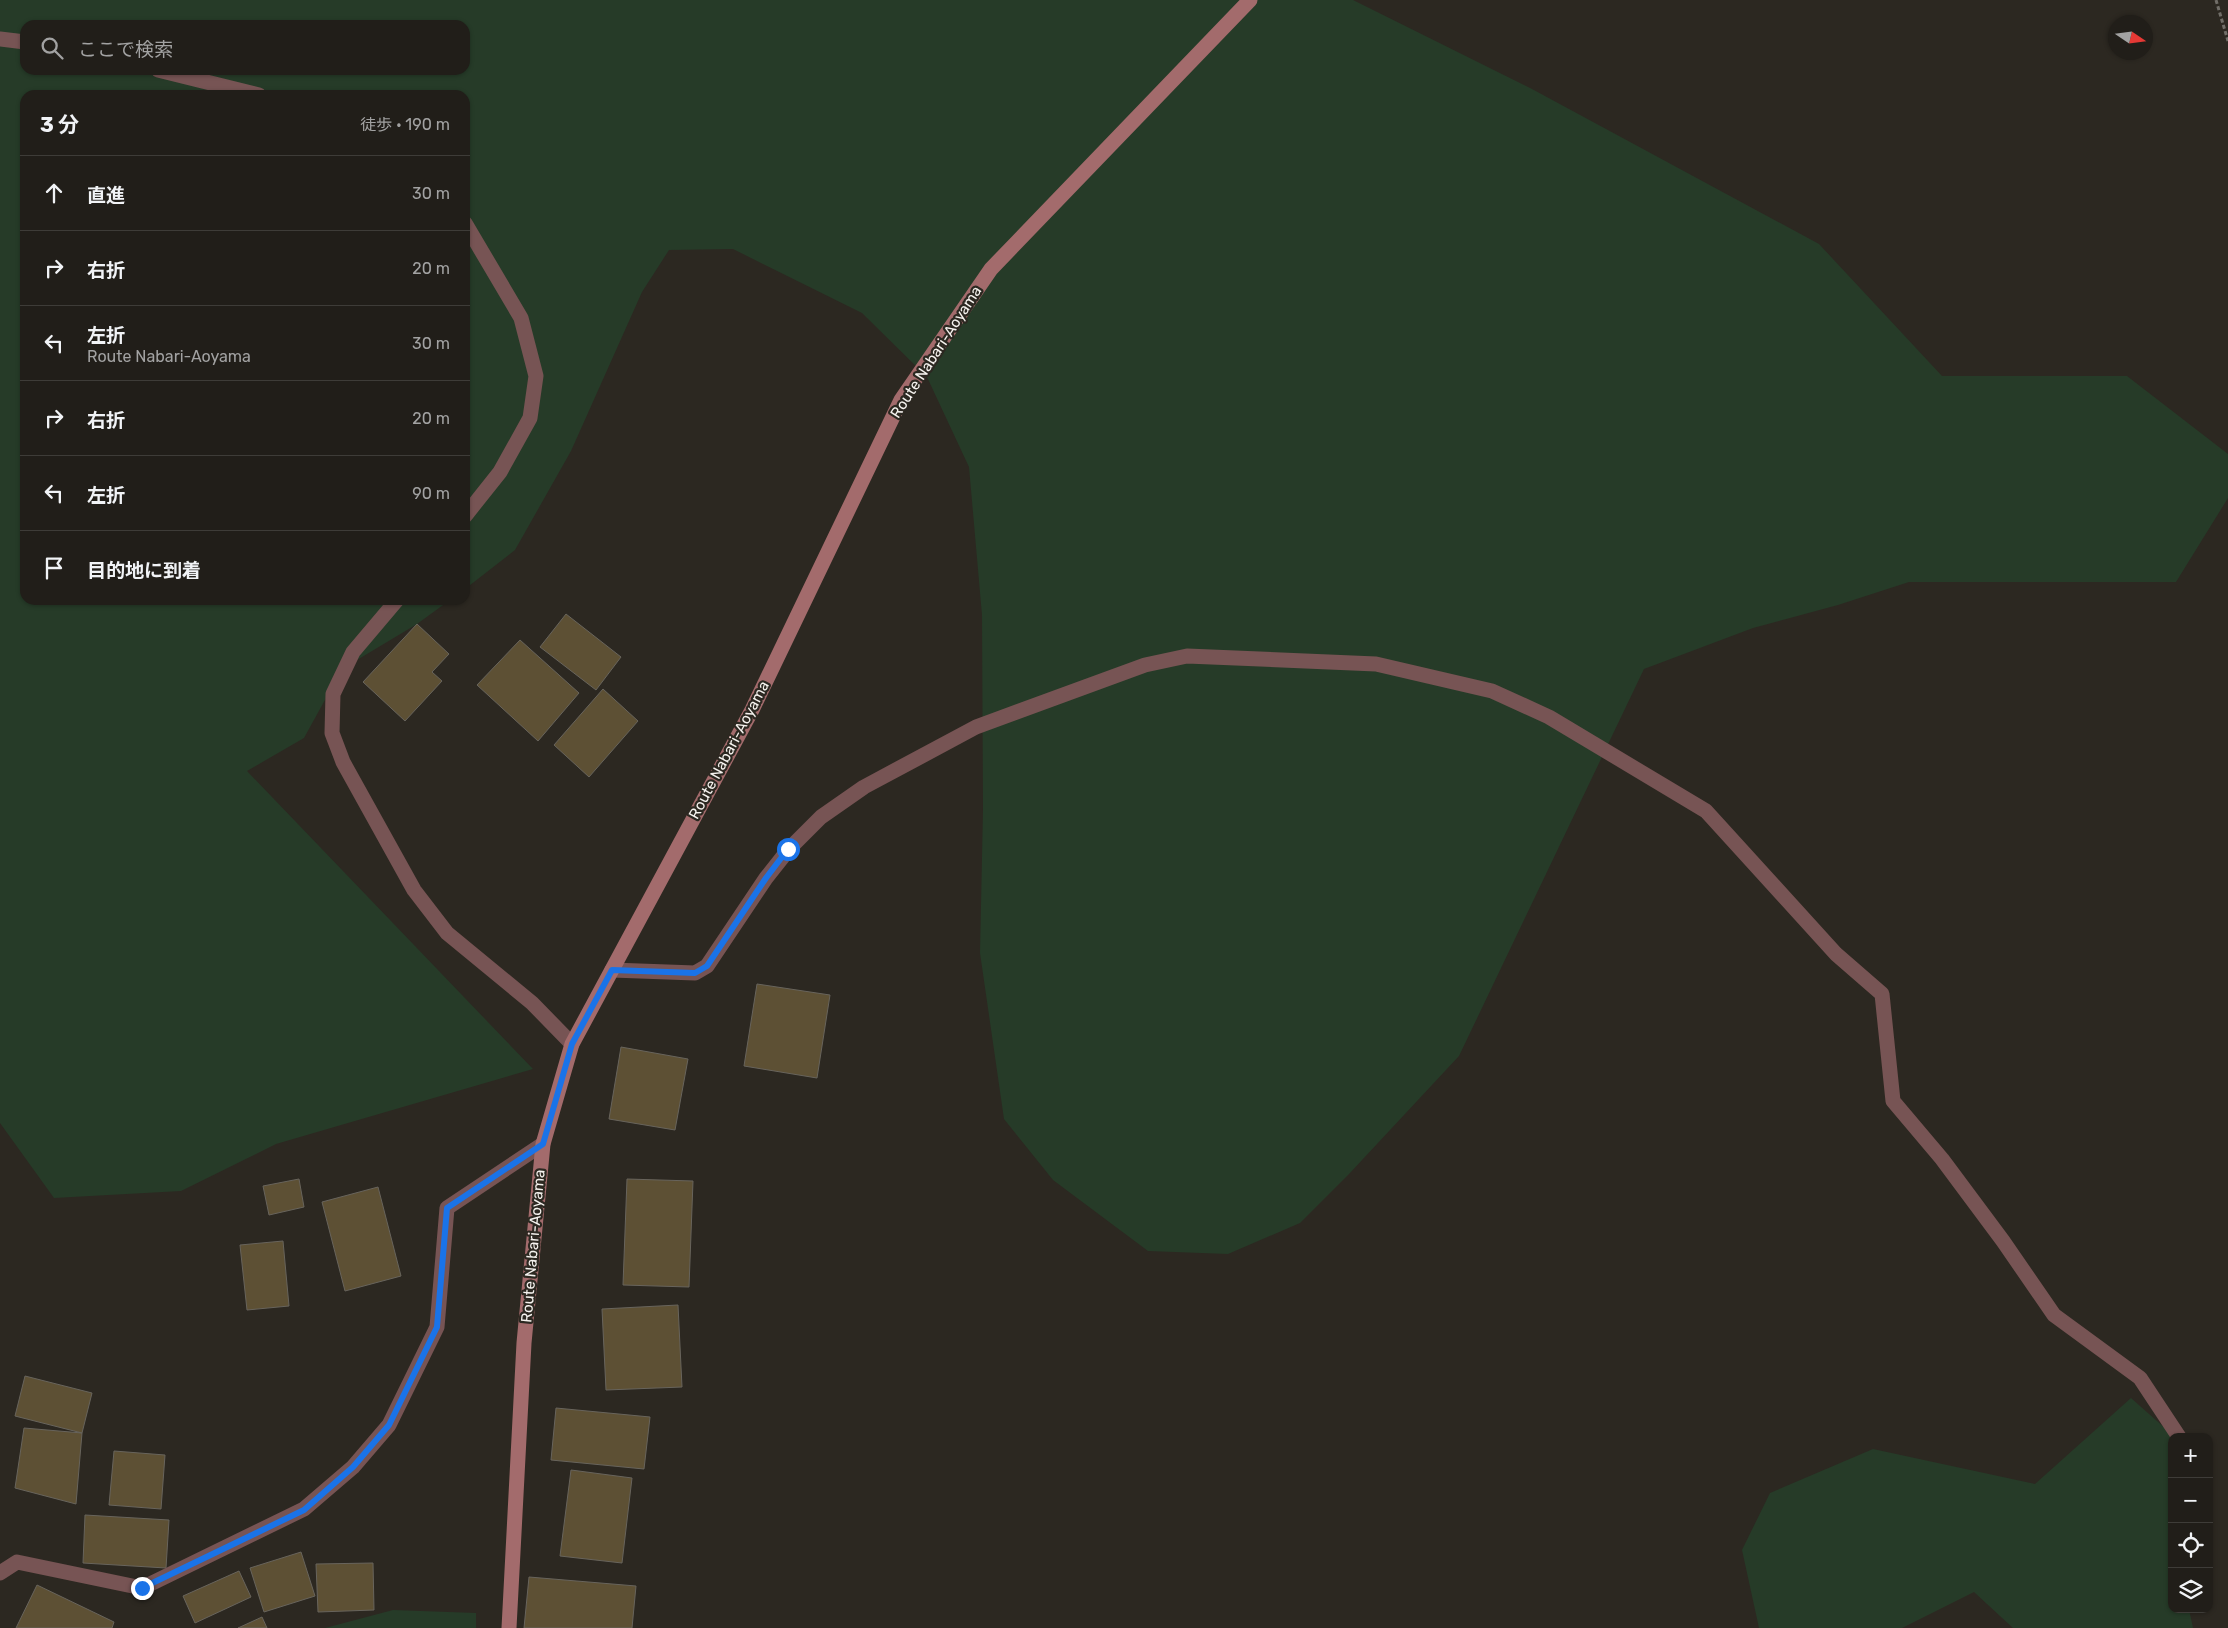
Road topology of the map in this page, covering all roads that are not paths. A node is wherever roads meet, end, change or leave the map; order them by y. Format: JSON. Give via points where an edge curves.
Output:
{"nodes":[{"id":1,"x":1248,"y":1,"type":"edge"},
{"id":2,"x":0,"y":39,"type":"edge"},
{"id":3,"x":20,"y":41,"type":"edge"},
{"id":4,"x":178,"y":75,"type":"edge"},
{"id":5,"x":238,"y":90,"type":"edge"},
{"id":6,"x":470,"y":231,"type":"edge"},
{"id":7,"x":470,"y":510,"type":"edge"},
{"id":8,"x":393,"y":605,"type":"edge"},
{"id":9,"x":612,"y":970,"type":"junction"},
{"id":10,"x":572,"y":1044,"type":"junction"},
{"id":11,"x":543,"y":1144,"type":"junction"},
{"id":12,"x":2176,"y":1433,"type":"edge"},
{"id":13,"x":0,"y":1573,"type":"edge"},
{"id":14,"x":508,"y":1628,"type":"edge"}],
"edges":[{"from":1,"to":9,"type":"main road","name":"Route Nabari-Aoyama","via":[[991,270],[900,400],[752,710]]},
{"from":2,"to":3,"type":"street"},
{"from":4,"to":5,"type":"street"},
{"from":6,"to":7,"type":"street","via":[[521,318],[536,376],[530,418],[500,472]]},
{"from":8,"to":10,"type":"street","via":[[353,652],[333,694],[332,733],[343,762],[414,890],[447,933],[532,1003]]},
{"from":9,"to":10,"type":"main road","name":"Route Nabari-Aoyama"},
{"from":9,"to":12,"type":"street","via":[[695,973],[707,966],[788,849],[821,817],[864,787],[976,726],[1145,665],[1187,656],[1376,664],[1492,691],[1549,717],[1706,811],[1836,954],[1882,994],[1893,1101],[1942,1159],[2054,1315],[2140,1378]]},
{"from":10,"to":11,"type":"main road","name":"Route Nabari-Aoyama"},
{"from":11,"to":13,"type":"street","via":[[447,1208],[437,1327],[389,1425],[353,1467],[304,1510],[142,1588],[17,1562]]},
{"from":11,"to":14,"type":"main road","name":"Route Nabari-Aoyama","via":[[524,1343]]}]}
